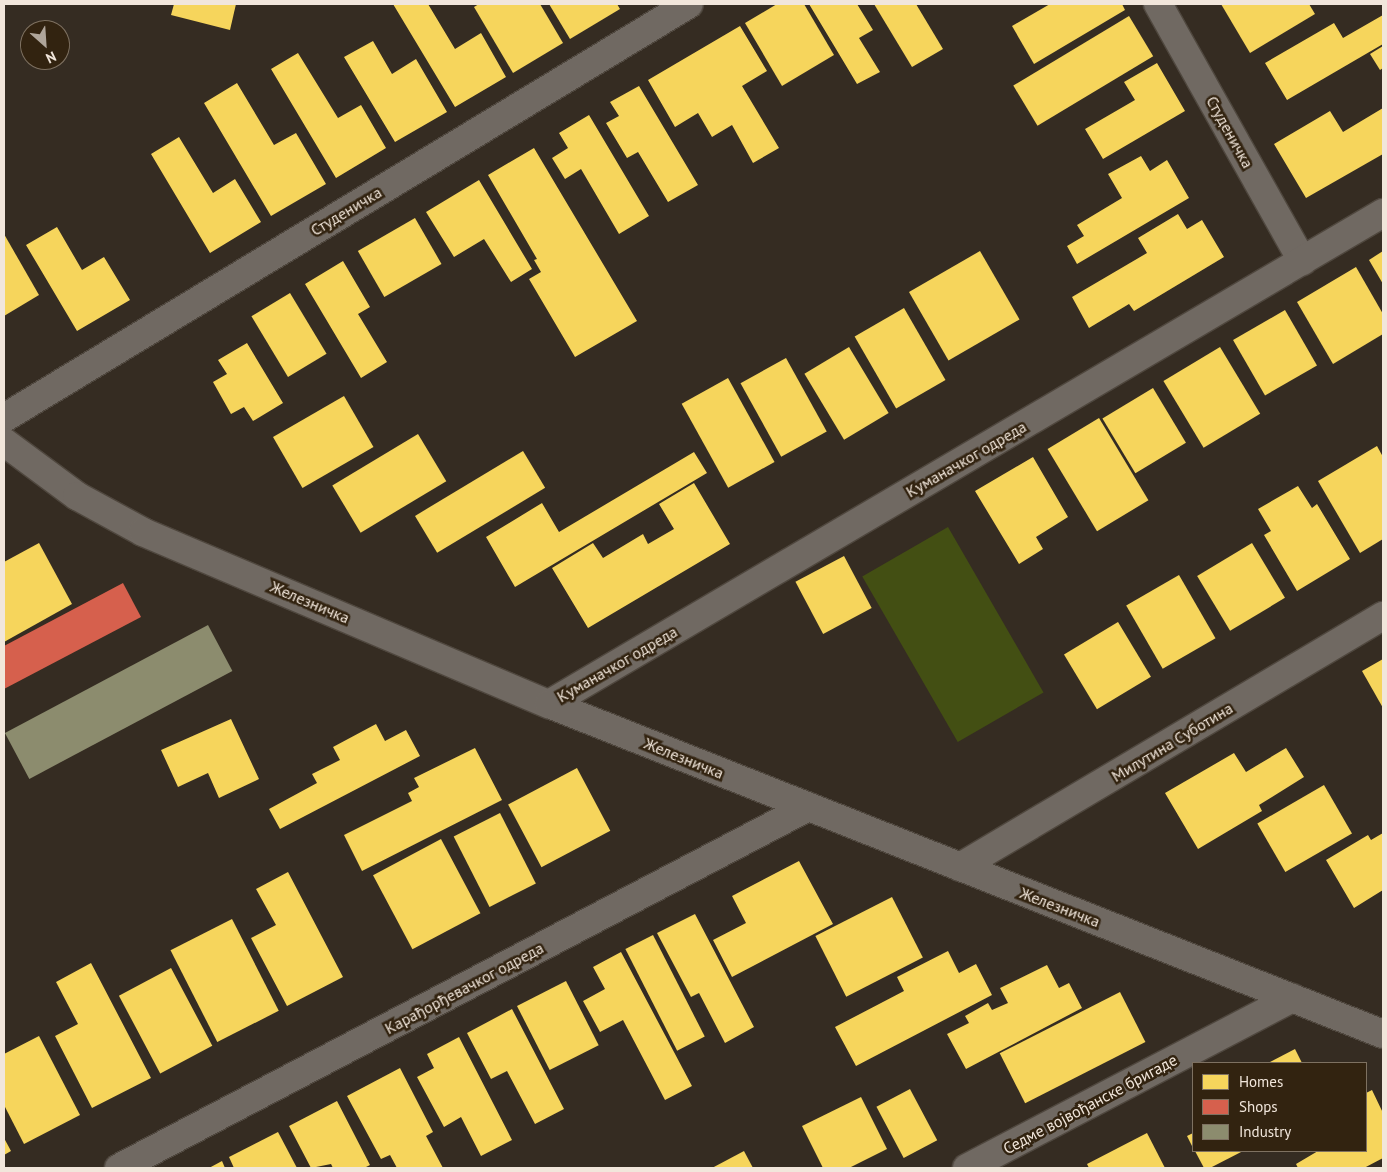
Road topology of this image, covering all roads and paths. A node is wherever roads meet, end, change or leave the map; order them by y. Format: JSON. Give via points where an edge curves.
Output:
{"nodes":[{"id":1,"x":689,"y":4,"type":"edge"},
{"id":2,"x":1158,"y":4,"type":"edge"},
{"id":3,"x":1383,"y":213,"type":"edge"},
{"id":4,"x":1302,"y":261,"type":"junction"},
{"id":5,"x":4,"y":418,"type":"edge"},
{"id":6,"x":4,"y":442,"type":"edge"},
{"id":7,"x":1383,"y":616,"type":"edge"},
{"id":8,"x":549,"y":704,"type":"junction"},
{"id":9,"x":808,"y":807,"type":"junction"},
{"id":10,"x":960,"y":867,"type":"junction"},
{"id":11,"x":1292,"y":998,"type":"junction"},
{"id":12,"x":1383,"y":1034,"type":"edge"},
{"id":13,"x":119,"y":1168,"type":"edge"},
{"id":14,"x":968,"y":1168,"type":"edge"}],
"edges":[{"from":1,"to":5,"type":"street","name":"Студеничка"},
{"from":2,"to":4,"type":"street","name":"Студеничка"},
{"from":3,"to":4,"type":"street","name":"Куманачког одреда"},
{"from":4,"to":8,"type":"street","name":"Куманачког одреда"},
{"from":6,"to":8,"type":"street","name":"Железничка","via":[[77,496],[143,532]]},
{"from":7,"to":10,"type":"street","name":"Милутина Суботина"},
{"from":8,"to":9,"type":"street","name":"Железничка"},
{"from":9,"to":10,"type":"street","name":"Железничка"},
{"from":9,"to":13,"type":"street","name":"Карађорђевачког одреда"},
{"from":10,"to":11,"type":"street","name":"Железничка"},
{"from":11,"to":12,"type":"street","name":"Железничка"},
{"from":11,"to":14,"type":"street","name":"Седме војвођанске бригаде"}]}
